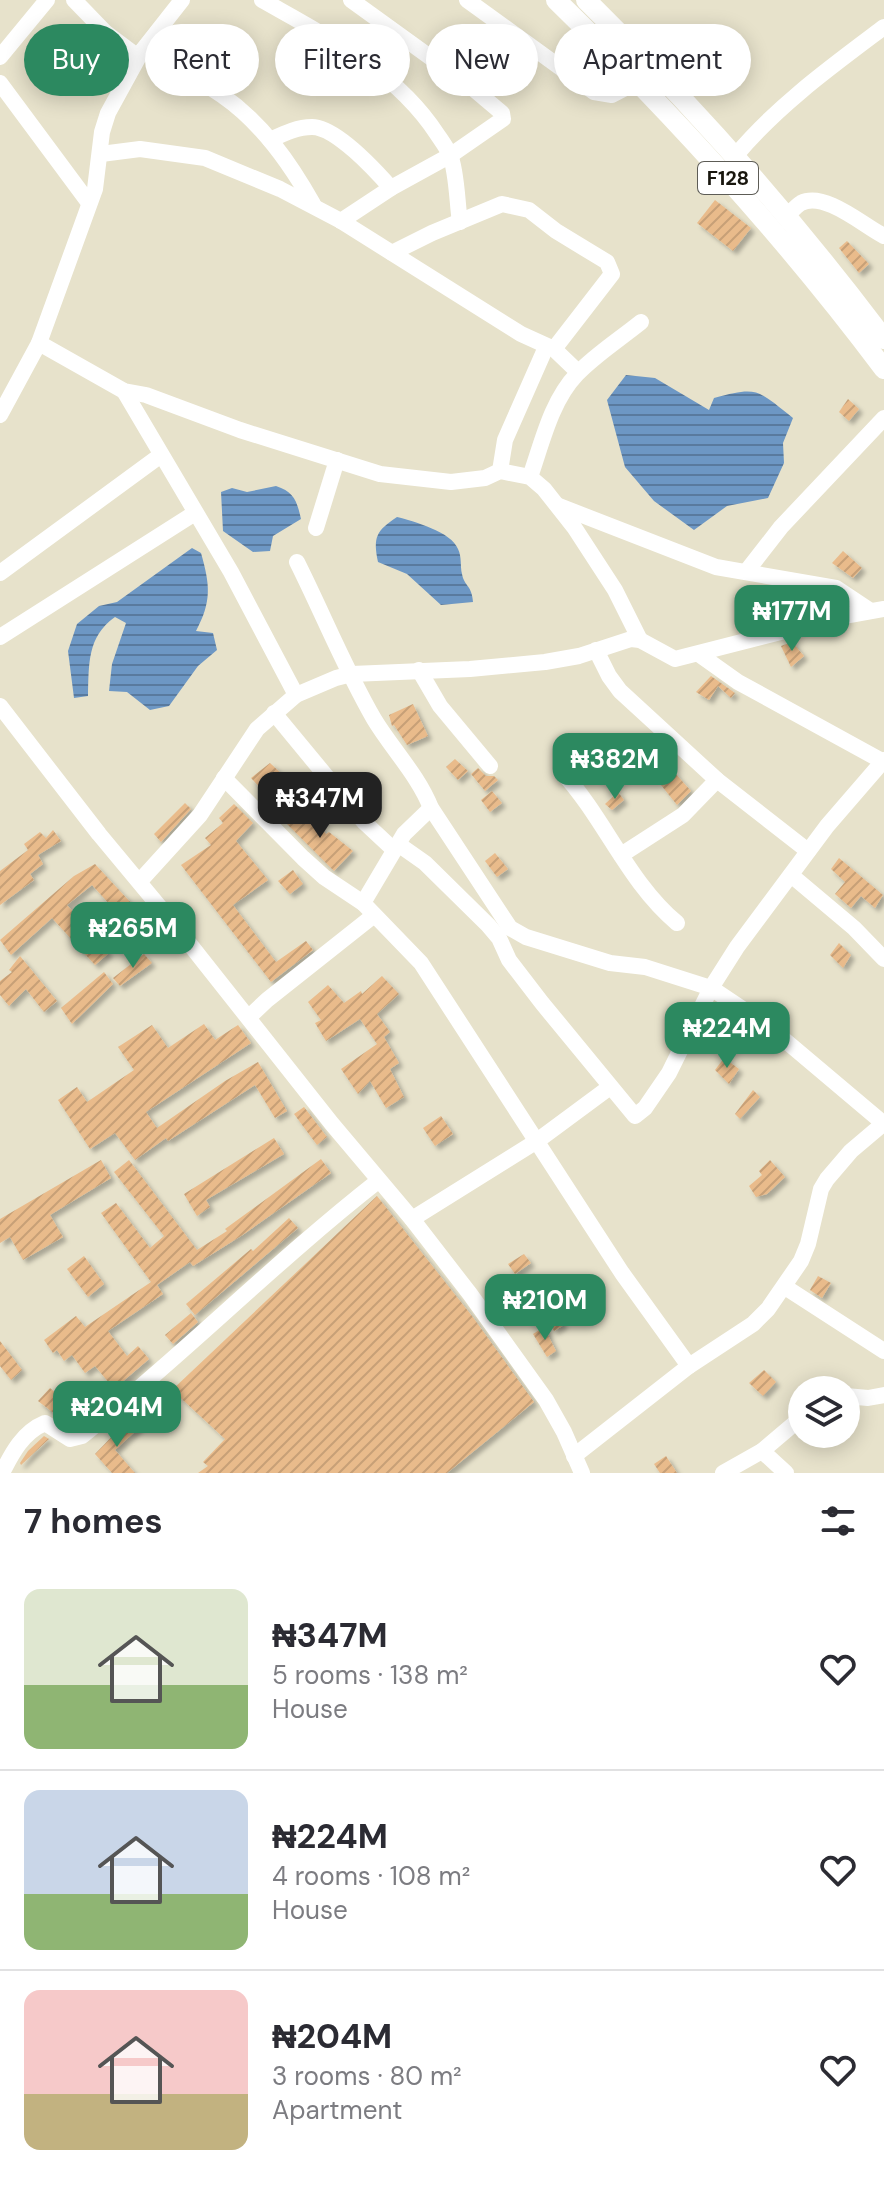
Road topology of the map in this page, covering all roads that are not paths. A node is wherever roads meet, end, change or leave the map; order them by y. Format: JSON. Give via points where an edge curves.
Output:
{"nodes":[{"id":1,"x":47,"y":0,"type":"edge"},
{"id":2,"x":74,"y":0,"type":"edge"},
{"id":3,"x":182,"y":0,"type":"edge"},
{"id":4,"x":262,"y":0,"type":"edge"},
{"id":5,"x":351,"y":0,"type":"edge"},
{"id":6,"x":467,"y":0,"type":"edge"},
{"id":7,"x":556,"y":0,"type":"edge"},
{"id":8,"x":586,"y":0,"type":"edge"},
{"id":9,"x":581,"y":24,"type":"edge"},
{"id":10,"x":884,"y":27,"type":"edge"},
{"id":11,"x":140,"y":54,"type":"junction"},
{"id":12,"x":0,"y":57,"type":"edge"},
{"id":13,"x":554,"y":63,"type":"edge"},
{"id":14,"x":0,"y":83,"type":"edge"},
{"id":15,"x":653,"y":96,"type":"edge"},
{"id":16,"x":270,"y":140,"type":"junction"},
{"id":17,"x":101,"y":154,"type":"junction"},
{"id":18,"x":451,"y":155,"type":"junction"},
{"id":19,"x":736,"y":155,"type":"junction"},
{"id":20,"x":391,"y":188,"type":"junction"},
{"id":21,"x":89,"y":203,"type":"junction"},
{"id":22,"x":313,"y":204,"type":"junction"},
{"id":23,"x":787,"y":216,"type":"junction"},
{"id":24,"x":341,"y":221,"type":"junction"},
{"id":25,"x":460,"y":222,"type":"junction"},
{"id":26,"x":884,"y":236,"type":"edge"},
{"id":27,"x":392,"y":253,"type":"junction"},
{"id":28,"x":641,"y":322,"type":"dead end"},
{"id":29,"x":884,"y":339,"type":"edge"},
{"id":30,"x":39,"y":343,"type":"junction"},
{"id":31,"x":550,"y":348,"type":"junction"},
{"id":32,"x":884,"y":369,"type":"edge"},
{"id":33,"x":578,"y":372,"type":"junction"},
{"id":34,"x":124,"y":391,"type":"junction"},
{"id":35,"x":0,"y":415,"type":"edge"},
{"id":36,"x":884,"y":418,"type":"edge"},
{"id":37,"x":161,"y":455,"type":"junction"},
{"id":38,"x":337,"y":460,"type":"junction"},
{"id":39,"x":500,"y":471,"type":"junction"},
{"id":40,"x":530,"y":477,"type":"junction"},
{"id":41,"x":557,"y":505,"type":"junction"},
{"id":42,"x":195,"y":513,"type":"junction"},
{"id":43,"x":316,"y":528,"type":"dead end"},
{"id":44,"x":297,"y":562,"type":"dead end"},
{"id":45,"x":746,"y":572,"type":"junction"},
{"id":46,"x":0,"y":573,"type":"edge"},
{"id":47,"x":876,"y":610,"type":"edge"},
{"id":48,"x":0,"y":637,"type":"edge"},
{"id":49,"x":640,"y":640,"type":"junction"},
{"id":50,"x":596,"y":650,"type":"junction"},
{"id":51,"x":700,"y":655,"type":"junction"},
{"id":52,"x":419,"y":670,"type":"junction"},
{"id":53,"x":352,"y":674,"type":"junction"},
{"id":54,"x":296,"y":695,"type":"junction"},
{"id":55,"x":0,"y":706,"type":"edge"},
{"id":56,"x":274,"y":713,"type":"junction"},
{"id":57,"x":884,"y":761,"type":"edge"},
{"id":58,"x":490,"y":766,"type":"dead end"},
{"id":59,"x":562,"y":772,"type":"dead end"},
{"id":60,"x":224,"y":778,"type":"junction"},
{"id":61,"x":717,"y":780,"type":"junction"},
{"id":62,"x":431,"y":808,"type":"junction"},
{"id":63,"x":396,"y":847,"type":"junction"},
{"id":64,"x":808,"y":851,"type":"junction"},
{"id":65,"x":621,"y":855,"type":"junction"},
{"id":66,"x":791,"y":875,"type":"junction"},
{"id":67,"x":140,"y":881,"type":"junction"},
{"id":68,"x":368,"y":910,"type":"junction"},
{"id":69,"x":677,"y":923,"type":"dead end"},
{"id":70,"x":505,"y":933,"type":"junction"},
{"id":71,"x":884,"y":959,"type":"edge"},
{"id":72,"x":711,"y":988,"type":"junction"},
{"id":73,"x":249,"y":1017,"type":"junction"},
{"id":74,"x":610,"y":1087,"type":"junction"},
{"id":75,"x":884,"y":1123,"type":"edge"},
{"id":76,"x":537,"y":1141,"type":"junction"},
{"id":77,"x":378,"y":1181,"type":"junction"},
{"id":78,"x":412,"y":1219,"type":"junction"},
{"id":79,"x":785,"y":1287,"type":"junction"},
{"id":80,"x":884,"y":1351,"type":"edge"},
{"id":81,"x":689,"y":1366,"type":"junction"},
{"id":82,"x":884,"y":1395,"type":"edge"},
{"id":83,"x":860,"y":1397,"type":"edge"},
{"id":84,"x":788,"y":1429,"type":"edge"},
{"id":85,"x":762,"y":1451,"type":"junction"},
{"id":86,"x":574,"y":1456,"type":"junction"},
{"id":87,"x":2,"y":1473,"type":"edge"},
{"id":88,"x":582,"y":1473,"type":"edge"},
{"id":89,"x":723,"y":1473,"type":"edge"},
{"id":90,"x":786,"y":1473,"type":"edge"}],
"edges":[{"from":1,"to":12,"type":"street"},
{"from":2,"to":11,"type":"street","via":[[106,33]]},
{"from":3,"to":11,"type":"street"},
{"from":4,"to":18,"type":"street","via":[[346,48],[391,82]]},
{"from":5,"to":18,"type":"street","via":[[502,113],[502,122]]},
{"from":6,"to":13,"type":"street"},
{"from":7,"to":9,"type":"main road","number":"F128"},
{"from":8,"to":19,"type":"main road","number":"F128"},
{"from":10,"to":19,"type":"street","via":[[818,76]]},
{"from":11,"to":16,"type":"street","via":[[220,93]]},
{"from":11,"to":17,"type":"street","via":[[104,122]]},
{"from":14,"to":21,"type":"street"},
{"from":15,"to":32,"type":"main road","number":"F128","via":[[738,188]]},
{"from":16,"to":20,"type":"street","via":[[299,129],[321,129],[357,154]]},
{"from":16,"to":22,"type":"street"},
{"from":17,"to":21,"type":"street"},
{"from":17,"to":22,"type":"street","via":[[140,149],[205,158]]},
{"from":18,"to":20,"type":"street"},
{"from":18,"to":25,"type":"street"},
{"from":19,"to":23,"type":"main road","number":"F128"},
{"from":20,"to":24,"type":"street"},
{"from":21,"to":30,"type":"street"},
{"from":22,"to":24,"type":"street"},
{"from":23,"to":26,"type":"street","via":[[799,204],[824,203]]},
{"from":23,"to":29,"type":"main road","number":"F128"},
{"from":24,"to":27,"type":"street"},
{"from":25,"to":27,"type":"street"},
{"from":25,"to":31,"type":"street","via":[[502,204],[522,207],[609,264],[612,274]]},
{"from":27,"to":31,"type":"street"},
{"from":28,"to":33,"type":"street"},
{"from":30,"to":34,"type":"street"},
{"from":30,"to":35,"type":"street"},
{"from":31,"to":33,"type":"street"},
{"from":31,"to":39,"type":"street","via":[[505,440]]},
{"from":33,"to":40,"type":"street","via":[[557,403]]},
{"from":34,"to":37,"type":"street"},
{"from":34,"to":38,"type":"street"},
{"from":36,"to":45,"type":"street"},
{"from":37,"to":42,"type":"street"},
{"from":37,"to":46,"type":"street"},
{"from":38,"to":39,"type":"street","via":[[380,474],[438,481],[474,480]]},
{"from":38,"to":43,"type":"street"},
{"from":39,"to":40,"type":"street"},
{"from":40,"to":41,"type":"street"},
{"from":41,"to":45,"type":"street","via":[[700,562]]},
{"from":41,"to":49,"type":"street","via":[[615,590]]},
{"from":42,"to":48,"type":"street"},
{"from":42,"to":54,"type":"street"},
{"from":44,"to":53,"type":"street"},
{"from":45,"to":47,"type":"street","via":[[836,588]]},
{"from":47,"to":51,"type":"street"},
{"from":49,"to":50,"type":"street"},
{"from":49,"to":51,"type":"street","via":[[675,659]]},
{"from":50,"to":52,"type":"street","via":[[545,662]]},
{"from":50,"to":61,"type":"street","via":[[620,691]]},
{"from":51,"to":57,"type":"street","via":[[738,682]]},
{"from":52,"to":53,"type":"street"},
{"from":52,"to":58,"type":"street","via":[[440,706]]},
{"from":53,"to":54,"type":"street"},
{"from":53,"to":62,"type":"street"},
{"from":54,"to":56,"type":"street"},
{"from":55,"to":67,"type":"street"},
{"from":56,"to":60,"type":"street","via":[[248,740]]},
{"from":56,"to":63,"type":"street","via":[[344,800]]},
{"from":57,"to":64,"type":"street"},
{"from":59,"to":65,"type":"street"},
{"from":60,"to":67,"type":"street","via":[[200,815]]},
{"from":60,"to":68,"type":"street","via":[[324,877]]},
{"from":61,"to":64,"type":"street"},
{"from":61,"to":65,"type":"street","via":[[683,815]]},
{"from":62,"to":63,"type":"street"},
{"from":62,"to":70,"type":"street"},
{"from":63,"to":68,"type":"street"},
{"from":63,"to":70,"type":"street"},
{"from":64,"to":66,"type":"street"},
{"from":65,"to":69,"type":"street"},
{"from":66,"to":71,"type":"street"},
{"from":66,"to":72,"type":"street"},
{"from":67,"to":73,"type":"street"},
{"from":68,"to":73,"type":"street"},
{"from":68,"to":76,"type":"street","via":[[421,963]]},
{"from":70,"to":72,"type":"street"},
{"from":70,"to":74,"type":"street","via":[[509,960]]},
{"from":72,"to":74,"type":"street","via":[[681,1051],[640,1113],[634,1115]]},
{"from":72,"to":75,"type":"street","via":[[758,1018]]},
{"from":73,"to":77,"type":"street"},
{"from":74,"to":76,"type":"street"},
{"from":75,"to":79,"type":"street","via":[[842,1160],[821,1189],[808,1244]]},
{"from":76,"to":78,"type":"street"},
{"from":76,"to":81,"type":"street"},
{"from":77,"to":78,"type":"street"},
{"from":77,"to":87,"type":"street","via":[[82,1436],[70,1439],[50,1425],[38,1426],[21,1440]]},
{"from":78,"to":86,"type":"street","via":[[531,1379]]},
{"from":79,"to":80,"type":"street"},
{"from":79,"to":81,"type":"street","via":[[753,1324]]},
{"from":81,"to":86,"type":"street"},
{"from":82,"to":83,"type":"street"},
{"from":84,"to":85,"type":"street"},
{"from":85,"to":89,"type":"street"},
{"from":85,"to":90,"type":"street"},
{"from":86,"to":88,"type":"street"}]}
